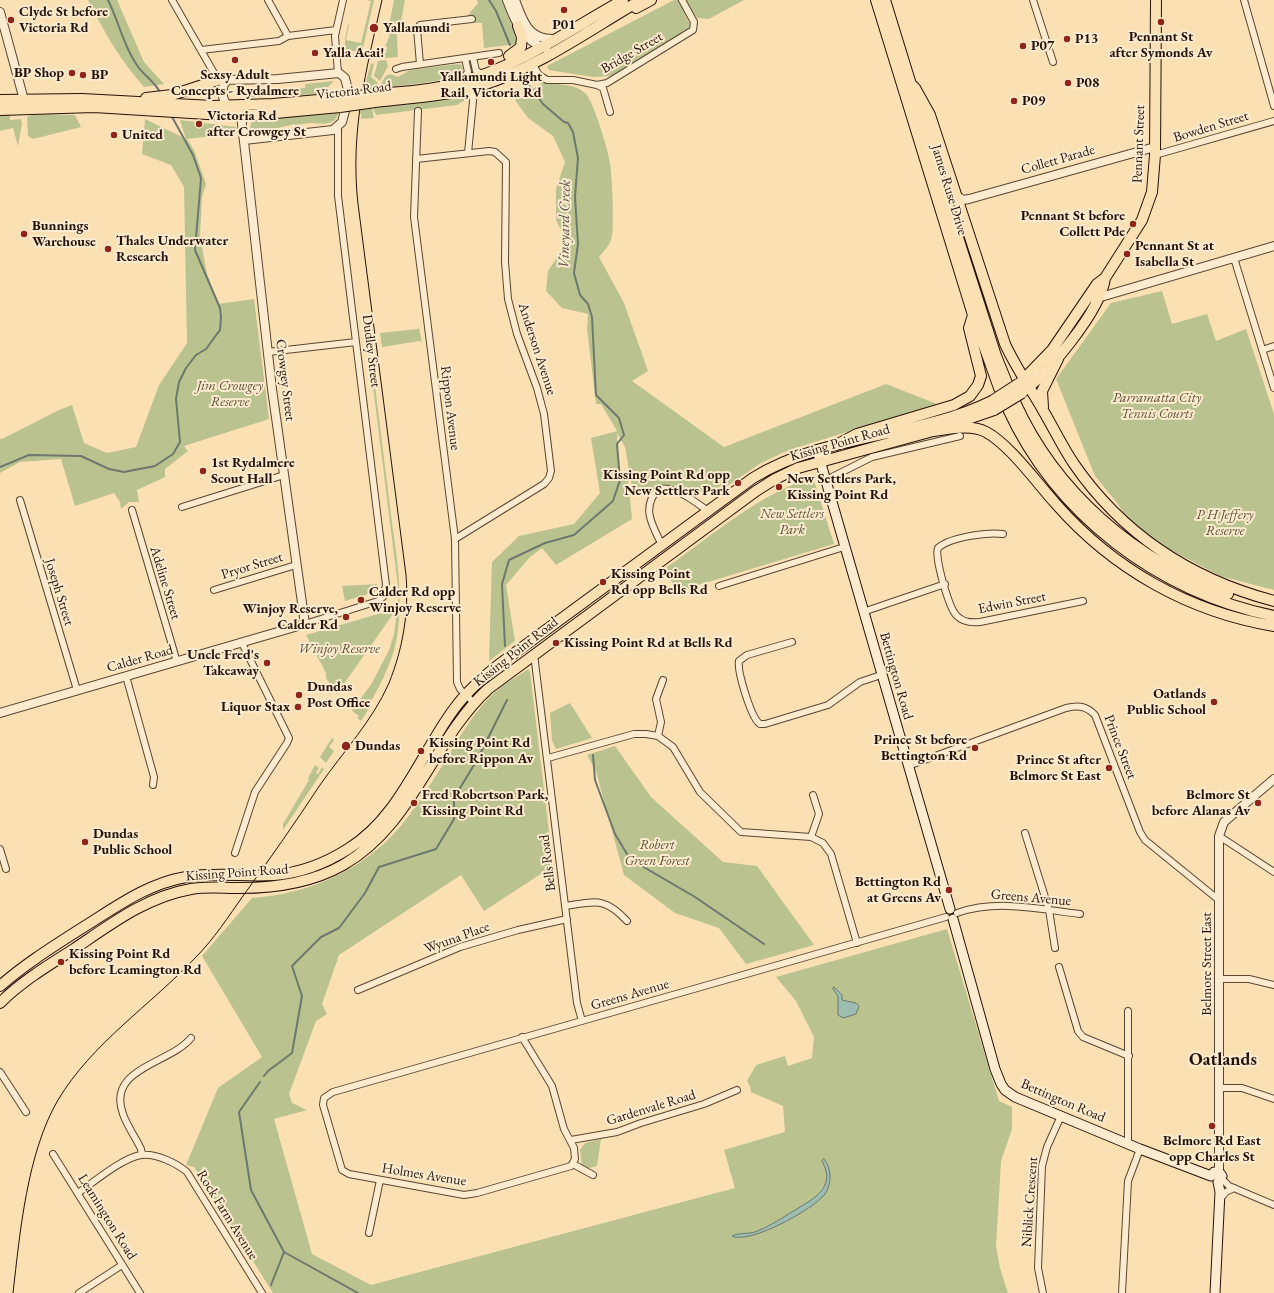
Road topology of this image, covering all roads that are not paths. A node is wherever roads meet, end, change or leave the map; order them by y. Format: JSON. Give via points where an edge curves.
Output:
{"nodes":[{"id":1,"x":172,"y":0,"type":"edge"},
{"id":2,"x":268,"y":0,"type":"edge"},
{"id":3,"x":343,"y":0,"type":"edge"},
{"id":4,"x":506,"y":0,"type":"edge"},
{"id":5,"x":515,"y":0,"type":"edge"},
{"id":6,"x":623,"y":0,"type":"edge"},
{"id":7,"x":641,"y":0,"type":"edge"},
{"id":8,"x":651,"y":0,"type":"edge"},
{"id":9,"x":682,"y":0,"type":"edge"},
{"id":10,"x":876,"y":0,"type":"edge"},
{"id":11,"x":885,"y":0,"type":"edge"},
{"id":12,"x":1033,"y":0,"type":"edge"},
{"id":13,"x":1156,"y":0,"type":"edge"},
{"id":14,"x":1244,"y":0,"type":"edge"},
{"id":15,"x":0,"y":12,"type":"edge"},
{"id":16,"x":620,"y":12,"type":"junction"},
{"id":17,"x":472,"y":19,"type":"dead end"},
{"id":18,"x":518,"y":26,"type":"junction"},
{"id":19,"x":336,"y":30,"type":"junction"},
{"id":20,"x":288,"y":36,"type":"junction"},
{"id":21,"x":539,"y":42,"type":"junction"},
{"id":22,"x":557,"y":44,"type":"junction"},
{"id":23,"x":201,"y":50,"type":"junction"},
{"id":24,"x":499,"y":53,"type":"dead end"},
{"id":25,"x":473,"y":57,"type":"junction"},
{"id":26,"x":465,"y":58,"type":"junction"},
{"id":27,"x":534,"y":62,"type":"junction"},
{"id":28,"x":1052,"y":62,"type":"dead end"},
{"id":29,"x":420,"y":64,"type":"junction"},
{"id":30,"x":396,"y":69,"type":"dead end"},
{"id":31,"x":338,"y":73,"type":"junction"},
{"id":32,"x":480,"y":73,"type":"junction"},
{"id":33,"x":462,"y":80,"type":"junction"},
{"id":34,"x":220,"y":83,"type":"junction"},
{"id":35,"x":597,"y":85,"type":"junction"},
{"id":36,"x":912,"y":85,"type":"junction"},
{"id":37,"x":448,"y":86,"type":"junction"},
{"id":38,"x":472,"y":88,"type":"junction"},
{"id":39,"x":376,"y":98,"type":"junction"},
{"id":40,"x":0,"y":100,"type":"edge"},
{"id":41,"x":344,"y":102,"type":"junction"},
{"id":42,"x":24,"y":104,"type":"junction"},
{"id":43,"x":155,"y":104,"type":"junction"},
{"id":44,"x":228,"y":106,"type":"junction"},
{"id":45,"x":1274,"y":106,"type":"edge"},
{"id":46,"x":183,"y":109,"type":"junction"},
{"id":47,"x":0,"y":110,"type":"edge"},
{"id":48,"x":418,"y":111,"type":"dead end"},
{"id":49,"x":610,"y":112,"type":"dead end"},
{"id":50,"x":241,"y":115,"type":"junction"},
{"id":51,"x":1274,"y":121,"type":"edge"},
{"id":52,"x":338,"y":127,"type":"junction"},
{"id":53,"x":244,"y":140,"type":"junction"},
{"id":54,"x":1155,"y":151,"type":"junction"},
{"id":55,"x":468,"y":153,"type":"junction"},
{"id":56,"x":416,"y":159,"type":"junction"},
{"id":57,"x":956,"y":195,"type":"junction"},
{"id":58,"x":969,"y":199,"type":"junction"},
{"id":59,"x":960,"y":210,"type":"junction"},
{"id":60,"x":1274,"y":246,"type":"edge"},
{"id":61,"x":1234,"y":258,"type":"junction"},
{"id":62,"x":1092,"y":299,"type":"junction"},
{"id":63,"x":973,"y":315,"type":"junction"},
{"id":64,"x":356,"y":342,"type":"junction"},
{"id":65,"x":1274,"y":346,"type":"edge"},
{"id":66,"x":1262,"y":350,"type":"junction"},
{"id":67,"x":268,"y":352,"type":"junction"},
{"id":68,"x":1058,"y":359,"type":"junction"},
{"id":69,"x":1024,"y":386,"type":"junction"},
{"id":70,"x":1274,"y":388,"type":"edge"},
{"id":71,"x":993,"y":405,"type":"junction"},
{"id":72,"x":1044,"y":411,"type":"junction"},
{"id":73,"x":933,"y":431,"type":"junction"},
{"id":74,"x":960,"y":436,"type":"dead end"},
{"id":75,"x":836,"y":445,"type":"junction"},
{"id":76,"x":817,"y":450,"type":"junction"},
{"id":77,"x":820,"y":460,"type":"junction"},
{"id":78,"x":284,"y":476,"type":"junction"},
{"id":79,"x":826,"y":480,"type":"junction"},
{"id":80,"x":20,"y":500,"type":"dead end"},
{"id":81,"x":182,"y":507,"type":"dead end"},
{"id":82,"x":132,"y":510,"type":"dead end"},
{"id":83,"x":708,"y":511,"type":"junction"},
{"id":84,"x":1003,"y":534,"type":"dead end"},
{"id":85,"x":455,"y":539,"type":"junction"},
{"id":86,"x":662,"y":545,"type":"junction"},
{"id":87,"x":844,"y":547,"type":"junction"},
{"id":88,"x":296,"y":565,"type":"junction"},
{"id":89,"x":386,"y":578,"type":"joint"},
{"id":90,"x":944,"y":584,"type":"junction"},
{"id":91,"x":719,"y":586,"type":"dead end"},
{"id":92,"x":214,"y":590,"type":"dead end"},
{"id":93,"x":1083,"y":601,"type":"dead end"},
{"id":94,"x":1274,"y":601,"type":"edge"},
{"id":95,"x":1274,"y":607,"type":"edge"},
{"id":96,"x":863,"y":612,"type":"junction"},
{"id":97,"x":1274,"y":616,"type":"edge"},
{"id":98,"x":305,"y":624,"type":"junction"},
{"id":99,"x":1274,"y":626,"type":"edge"},
{"id":100,"x":792,"y":642,"type":"dead end"},
{"id":101,"x":242,"y":643,"type":"junction"},
{"id":102,"x":534,"y":654,"type":"junction"},
{"id":103,"x":177,"y":662,"type":"junction"},
{"id":104,"x":881,"y":675,"type":"junction"},
{"id":105,"x":126,"y":676,"type":"junction"},
{"id":106,"x":663,"y":680,"type":"dead end"},
{"id":107,"x":77,"y":690,"type":"junction"},
{"id":108,"x":465,"y":694,"type":"junction"},
{"id":109,"x":474,"y":703,"type":"junction"},
{"id":110,"x":0,"y":713,"type":"edge"},
{"id":111,"x":658,"y":736,"type":"junction"},
{"id":112,"x":548,"y":758,"type":"junction"},
{"id":113,"x":908,"y":766,"type":"junction"},
{"id":114,"x":1274,"y":778,"type":"edge"},
{"id":115,"x":153,"y":785,"type":"dead end"},
{"id":116,"x":813,"y":795,"type":"dead end"},
{"id":117,"x":1026,"y":833,"type":"dead end"},
{"id":118,"x":1219,"y":836,"type":"junction"},
{"id":119,"x":811,"y":837,"type":"junction"},
{"id":120,"x":0,"y":849,"type":"edge"},
{"id":121,"x":235,"y":853,"type":"dead end"},
{"id":122,"x":6,"y":869,"type":"dead end"},
{"id":123,"x":1274,"y":872,"type":"edge"},
{"id":124,"x":1220,"y":901,"type":"junction"},
{"id":125,"x":565,"y":906,"type":"junction"},
{"id":126,"x":1048,"y":910,"type":"junction"},
{"id":127,"x":1080,"y":914,"type":"dead end"},
{"id":128,"x":951,"y":915,"type":"junction"},
{"id":129,"x":567,"y":919,"type":"junction"},
{"id":130,"x":626,"y":921,"type":"dead end"},
{"id":131,"x":857,"y":943,"type":"junction"},
{"id":132,"x":1055,"y":948,"type":"dead end"},
{"id":133,"x":1059,"y":967,"type":"dead end"},
{"id":134,"x":1220,"y":979,"type":"junction"},
{"id":135,"x":1274,"y":984,"type":"edge"},
{"id":136,"x":0,"y":986,"type":"edge"},
{"id":137,"x":358,"y":990,"type":"dead end"},
{"id":138,"x":0,"y":1003,"type":"edge"},
{"id":139,"x":1128,"y":1011,"type":"dead end"},
{"id":140,"x":582,"y":1021,"type":"junction"},
{"id":141,"x":522,"y":1037,"type":"junction"},
{"id":142,"x":191,"y":1038,"type":"dead end"},
{"id":143,"x":1128,"y":1056,"type":"junction"},
{"id":144,"x":0,"y":1072,"type":"edge"},
{"id":145,"x":1220,"y":1088,"type":"junction"},
{"id":146,"x":737,"y":1090,"type":"dead end"},
{"id":147,"x":1274,"y":1100,"type":"edge"},
{"id":148,"x":323,"y":1101,"type":"joint"},
{"id":149,"x":26,"y":1112,"type":"dead end"},
{"id":150,"x":1061,"y":1116,"type":"junction"},
{"id":151,"x":570,"y":1140,"type":"junction"},
{"id":152,"x":1128,"y":1144,"type":"junction"},
{"id":153,"x":1140,"y":1149,"type":"junction"},
{"id":154,"x":53,"y":1154,"type":"dead end"},
{"id":155,"x":142,"y":1155,"type":"junction"},
{"id":156,"x":573,"y":1164,"type":"junction"},
{"id":157,"x":593,"y":1175,"type":"dead end"},
{"id":158,"x":1217,"y":1177,"type":"junction"},
{"id":159,"x":380,"y":1180,"type":"junction"},
{"id":160,"x":1234,"y":1188,"type":"junction"},
{"id":161,"x":78,"y":1193,"type":"junction"},
{"id":162,"x":1220,"y":1200,"type":"junction"},
{"id":163,"x":1274,"y":1204,"type":"edge"},
{"id":164,"x":369,"y":1233,"type":"dead end"},
{"id":165,"x":122,"y":1265,"type":"junction"},
{"id":166,"x":79,"y":1293,"type":"edge"},
{"id":167,"x":140,"y":1293,"type":"edge"},
{"id":168,"x":262,"y":1293,"type":"edge"},
{"id":169,"x":1043,"y":1293,"type":"edge"},
{"id":170,"x":1122,"y":1293,"type":"edge"},
{"id":171,"x":1215,"y":1293,"type":"edge"}],
"edges":[{"from":1,"to":23,"type":"street"},
{"from":2,"to":20,"type":"street"},
{"from":3,"to":19,"type":"street"},
{"from":4,"to":18,"type":"street"},
{"from":5,"to":21,"type":"street","via":[[526,26]]},
{"from":6,"to":22,"type":"main road","name":"Victoria Road"},
{"from":7,"to":16,"type":"main road","name":"Victoria Road"},
{"from":8,"to":16,"type":"main road","via":[[636,8]]},
{"from":9,"to":35,"type":"street","name":"Bridge Street","via":[[695,24],[691,32],[610,81]]},
{"from":10,"to":63,"type":"main road","name":"James Ruse Drive"},
{"from":11,"to":36,"type":"main road","name":"James Ruse Drive"},
{"from":12,"to":28,"type":"street"},
{"from":13,"to":54,"type":"main road","name":"Pennant Street"},
{"from":14,"to":45,"type":"street"},
{"from":15,"to":42,"type":"street"},
{"from":16,"to":22,"type":"main road","name":"Victoria Road"},
{"from":17,"to":29,"type":"street","via":[[420,25],[417,29]]},
{"from":18,"to":21,"type":"street","via":[[531,41]]},
{"from":18,"to":32,"type":"main road","via":[[522,40],[520,49]]},
{"from":19,"to":20,"type":"street"},
{"from":19,"to":31,"type":"street"},
{"from":20,"to":23,"type":"street","via":[[279,41]]},
{"from":21,"to":22,"type":"main road","name":"Victoria Road"},
{"from":21,"to":27,"type":"street","via":[[540,53]]},
{"from":21,"to":32,"type":"main road","name":"Victoria Road"},
{"from":22,"to":27,"type":"main road","name":"Victoria Road"},
{"from":23,"to":34,"type":"street"},
{"from":24,"to":25,"type":"street","name":"Victoria Road"},
{"from":25,"to":26,"type":"street","name":"Victoria Road"},
{"from":25,"to":32,"type":"street"},
{"from":26,"to":29,"type":"street","name":"Victoria Road"},
{"from":26,"to":33,"type":"street","via":[[468,72]]},
{"from":27,"to":35,"type":"street","name":"Bridge Street","via":[[537,72],[545,80],[573,80]]},
{"from":27,"to":38,"type":"main road","name":"Victoria Road"},
{"from":29,"to":30,"type":"street","name":"Victoria Road"},
{"from":31,"to":34,"type":"street","name":"Victoria Road","via":[[278,79],[229,79]]},
{"from":31,"to":41,"type":"street","via":[[345,78]]},
{"from":32,"to":33,"type":"main road"},
{"from":32,"to":37,"type":"main road","name":"Victoria Road"},
{"from":33,"to":37,"type":"main road"},
{"from":34,"to":43,"type":"main road","via":[[175,94]]},
{"from":34,"to":44,"type":"street","via":[[222,96]]},
{"from":35,"to":49,"type":"street","via":[[603,88]]},
{"from":36,"to":57,"type":"main road","via":[[930,115]]},
{"from":36,"to":63,"type":"main road","name":"James Ruse Drive","via":[[1003,385]]},
{"from":37,"to":39,"type":"main road","name":"Victoria Road"},
{"from":38,"to":39,"type":"main road","name":"Victoria Road"},
{"from":38,"to":55,"type":"street"},
{"from":39,"to":41,"type":"main road","name":"Victoria Road","bridge":true},
{"from":40,"to":42,"type":"main road","name":"Victoria Road"},
{"from":41,"to":44,"type":"main road","name":"Victoria Road"},
{"from":41,"to":50,"type":"main road","name":"Victoria Road","via":[[268,114]]},
{"from":41,"to":52,"type":"street","name":"Dudley Street","via":[[342,122]]},
{"from":42,"to":43,"type":"main road","name":"Victoria Road"},
{"from":42,"to":43,"type":"main road","name":"Victoria Road","via":[[122,100]]},
{"from":42,"to":47,"type":"main road","name":"Victoria Road"},
{"from":43,"to":46,"type":"main road","name":"Victoria Road"},
{"from":44,"to":46,"type":"main road","name":"Victoria Road"},
{"from":46,"to":50,"type":"main road","name":"Victoria Road"},
{"from":48,"to":56,"type":"street","name":"Rippon Avenue"},
{"from":50,"to":53,"type":"street","name":"Crowgey Street"},
{"from":51,"to":54,"type":"street","name":"Bowden Street"},
{"from":52,"to":53,"type":"street"},
{"from":52,"to":64,"type":"street","name":"Dudley Street","via":[[338,196]]},
{"from":53,"to":67,"type":"street","name":"Crowgey Street"},
{"from":54,"to":58,"type":"street","name":"Collett Parade"},
{"from":54,"to":62,"type":"main road","name":"Pennant Street","via":[[1152,192],[1142,220],[1105,278],[1104,287]]},
{"from":55,"to":56,"type":"street","name":"Anderson Avenue"},
{"from":55,"to":85,"type":"street","name":"Anderson Avenue","via":[[495,152],[506,162],[505,262],[508,299],[517,334],[541,400],[551,471],[547,481],[538,489]]},
{"from":56,"to":85,"type":"street","name":"Rippon Avenue","via":[[415,231]]},
{"from":57,"to":58,"type":"street","via":[[963,200]]},
{"from":57,"to":59,"type":"main road"},
{"from":58,"to":59,"type":"street","via":[[962,203]]},
{"from":59,"to":69,"type":"main road","via":[[1005,344]]},
{"from":60,"to":61,"type":"street"},
{"from":61,"to":62,"type":"street"},
{"from":61,"to":66,"type":"street"},
{"from":62,"to":68,"type":"main road","name":"Pennant Street","via":[[1079,330]]},
{"from":62,"to":69,"type":"main road","name":"Pennant Street"},
{"from":63,"to":75,"type":"main road","via":[[969,328],[981,376],[970,396],[954,405],[857,434]]},
{"from":64,"to":67,"type":"street"},
{"from":64,"to":89,"type":"street","name":"Dudley Street"},
{"from":65,"to":66,"type":"street"},
{"from":66,"to":70,"type":"street"},
{"from":67,"to":78,"type":"street","name":"Crowgey Street"},
{"from":68,"to":69,"type":"main road","name":"Pennant Street"},
{"from":68,"to":72,"type":"main road","via":[[1042,391]]},
{"from":69,"to":71,"type":"main road","name":"Kissing Point Road","bridge":true},
{"from":69,"to":72,"type":"main road"},
{"from":71,"to":73,"type":"main road","name":"Kissing Point Road"},
{"from":71,"to":75,"type":"main road","name":"Kissing Point Road"},
{"from":72,"to":94,"type":"main road","via":[[1086,481],[1114,513],[1145,540],[1199,574],[1237,590]]},
{"from":73,"to":77,"type":"main road","name":"Kissing Point Road"},
{"from":73,"to":99,"type":"main road","via":[[965,427],[987,433],[1013,456],[1072,521],[1126,567],[1185,600],[1227,616]]},
{"from":74,"to":79,"type":"street","via":[[872,457]]},
{"from":75,"to":76,"type":"main road","name":"Kissing Point Road"},
{"from":76,"to":77,"type":"main road","name":"Bettington Road"},
{"from":76,"to":83,"type":"main road","name":"Kissing Point Road","via":[[764,472]]},
{"from":77,"to":79,"type":"main road","name":"Bettington Road"},
{"from":77,"to":102,"type":"main road","name":"Kissing Point Road","via":[[775,479]]},
{"from":78,"to":81,"type":"street"},
{"from":78,"to":88,"type":"street","name":"Crowgey Street"},
{"from":79,"to":87,"type":"main road","name":"Bettington Road"},
{"from":80,"to":107,"type":"street","name":"Joseph Street"},
{"from":82,"to":103,"type":"street","name":"Adeline Street"},
{"from":83,"to":86,"type":"main road","name":"Kissing Point Road"},
{"from":83,"to":86,"type":"street","via":[[673,489],[658,489],[649,503],[648,511],[652,526]]},
{"from":84,"to":90,"type":"street","name":"Edwin Street","via":[[987,534],[941,545],[936,554]]},
{"from":85,"to":108,"type":"street","name":"Rippon Avenue","via":[[457,682]]},
{"from":86,"to":108,"type":"main road","name":"Kissing Point Road","via":[[501,663]]},
{"from":87,"to":91,"type":"street"},
{"from":87,"to":96,"type":"main road","name":"Bettington Road"},
{"from":88,"to":92,"type":"street","name":"Pryor Street"},
{"from":88,"to":98,"type":"street","name":"Crowgey Street"},
{"from":89,"to":98,"type":"street","name":"Calder Road","via":[[385,592],[378,601]]},
{"from":90,"to":93,"type":"street","name":"Edwin Street","via":[[955,614],[970,622]]},
{"from":90,"to":96,"type":"street"},
{"from":95,"to":97,"type":"main road","via":[[1196,582],[1154,560],[1118,534],[1088,507],[1060,475],[1011,404],[1028,445],[1054,482],[1084,515],[1117,544],[1155,571],[1193,590],[1235,606]]},
{"from":96,"to":104,"type":"main road","name":"Bettington Road"},
{"from":98,"to":101,"type":"street","name":"Calder Road"},
{"from":100,"to":104,"type":"street","via":[[747,655],[739,661],[752,715],[760,724],[828,705],[860,682]]},
{"from":101,"to":103,"type":"street","name":"Calder Road"},
{"from":101,"to":121,"type":"street","via":[[289,738],[255,792]]},
{"from":102,"to":109,"type":"main road","name":"Kissing Point Road"},
{"from":102,"to":112,"type":"street","name":"Bells Road"},
{"from":103,"to":105,"type":"street","name":"Calder Road"},
{"from":104,"to":113,"type":"main road","name":"Bettington Road"},
{"from":105,"to":107,"type":"street","name":"Calder Road"},
{"from":105,"to":115,"type":"street","via":[[154,777]]},
{"from":106,"to":111,"type":"street","via":[[656,699],[661,722]]},
{"from":107,"to":110,"type":"street","name":"Calder Road"},
{"from":108,"to":109,"type":"street","name":"Rippon Avenue"},
{"from":108,"to":136,"type":"main road","name":"Kissing Point Road","via":[[388,812],[370,832],[349,848],[318,864],[297,871],[274,875],[198,875],[151,887],[130,897],[75,933]]},
{"from":109,"to":138,"type":"main road","name":"Kissing Point Road","via":[[394,822],[373,844],[353,858],[325,874],[294,883],[259,888],[203,888],[153,899],[38,972]]},
{"from":111,"to":112,"type":"street","via":[[634,734]]},
{"from":111,"to":119,"type":"street","via":[[677,752],[700,792],[741,832]]},
{"from":112,"to":125,"type":"street","name":"Bells Road"},
{"from":113,"to":124,"type":"street","name":"Prince Street","via":[[1066,708],[1083,706],[1096,715],[1136,824],[1143,836]]},
{"from":113,"to":128,"type":"main road","name":"Bettington Road"},
{"from":114,"to":118,"type":"street","name":"Belmore Street East","via":[[1224,822]]},
{"from":116,"to":119,"type":"street","via":[[819,814]]},
{"from":117,"to":126,"type":"street"},
{"from":118,"to":123,"type":"street"},
{"from":118,"to":124,"type":"street","name":"Belmore Street East"},
{"from":119,"to":131,"type":"street","via":[[823,843],[831,854]]},
{"from":120,"to":122,"type":"street"},
{"from":124,"to":134,"type":"street","name":"Belmore Street East"},
{"from":125,"to":129,"type":"street","name":"Bells Road"},
{"from":125,"to":130,"type":"street","via":[[606,903]]},
{"from":126,"to":127,"type":"street","name":"Greens Avenue"},
{"from":126,"to":128,"type":"street","name":"Greens Avenue","via":[[998,905],[978,907]]},
{"from":126,"to":132,"type":"street"},
{"from":128,"to":131,"type":"street","name":"Greens Avenue"},
{"from":128,"to":150,"type":"main road","name":"Bettington Road","via":[[1001,1084],[1015,1097]]},
{"from":129,"to":137,"type":"street","name":"Wyuna Place","via":[[460,947]]},
{"from":129,"to":140,"type":"street","name":"Bells Road"},
{"from":131,"to":140,"type":"street","name":"Greens Avenue"},
{"from":133,"to":143,"type":"street","via":[[1078,1031],[1083,1037]]},
{"from":134,"to":135,"type":"street","via":[[1250,979]]},
{"from":134,"to":145,"type":"street","name":"Belmore Street East"},
{"from":139,"to":143,"type":"street"},
{"from":140,"to":141,"type":"street","name":"Greens Avenue"},
{"from":141,"to":148,"type":"street","name":"Greens Avenue","via":[[333,1092]]},
{"from":141,"to":151,"type":"street","via":[[552,1086],[564,1129]]},
{"from":142,"to":155,"type":"street","via":[[180,1049],[133,1073],[125,1084],[121,1096],[122,1112],[142,1149]]},
{"from":143,"to":152,"type":"street"},
{"from":144,"to":149,"type":"street"},
{"from":145,"to":147,"type":"street","via":[[1242,1088]]},
{"from":145,"to":158,"type":"street","name":"Belmore Street East"},
{"from":146,"to":151,"type":"street","name":"Gardenvale Road","via":[[704,1104],[617,1132]]},
{"from":148,"to":159,"type":"street","name":"Holmes Avenue","via":[[342,1170],[347,1174]]},
{"from":150,"to":152,"type":"main road","name":"Bettington Road"},
{"from":150,"to":169,"type":"street","name":"Niblick Crescent","via":[[1047,1147],[1042,1166],[1038,1268]]},
{"from":151,"to":156,"type":"street","via":[[575,1156]]},
{"from":152,"to":153,"type":"main road","name":"Bettington Road"},
{"from":153,"to":158,"type":"main road","name":"Bettington Road"},
{"from":153,"to":170,"type":"street","via":[[1128,1181]]},
{"from":154,"to":161,"type":"street","name":"Leamington Road"},
{"from":155,"to":161,"type":"street","via":[[121,1164]]},
{"from":155,"to":168,"type":"street","name":"Rock Farm Avenue","via":[[172,1162],[187,1172]]},
{"from":156,"to":157,"type":"street"},
{"from":156,"to":159,"type":"street","name":"Holmes Avenue","via":[[470,1194]]},
{"from":158,"to":160,"type":"street"},
{"from":158,"to":162,"type":"main road"},
{"from":159,"to":164,"type":"street"},
{"from":160,"to":162,"type":"street","via":[[1226,1192]]},
{"from":160,"to":163,"type":"street"},
{"from":161,"to":165,"type":"street","name":"Leamington Road"},
{"from":162,"to":171,"type":"main road"},
{"from":165,"to":166,"type":"street"},
{"from":165,"to":167,"type":"street","name":"Leamington Road"}]}
